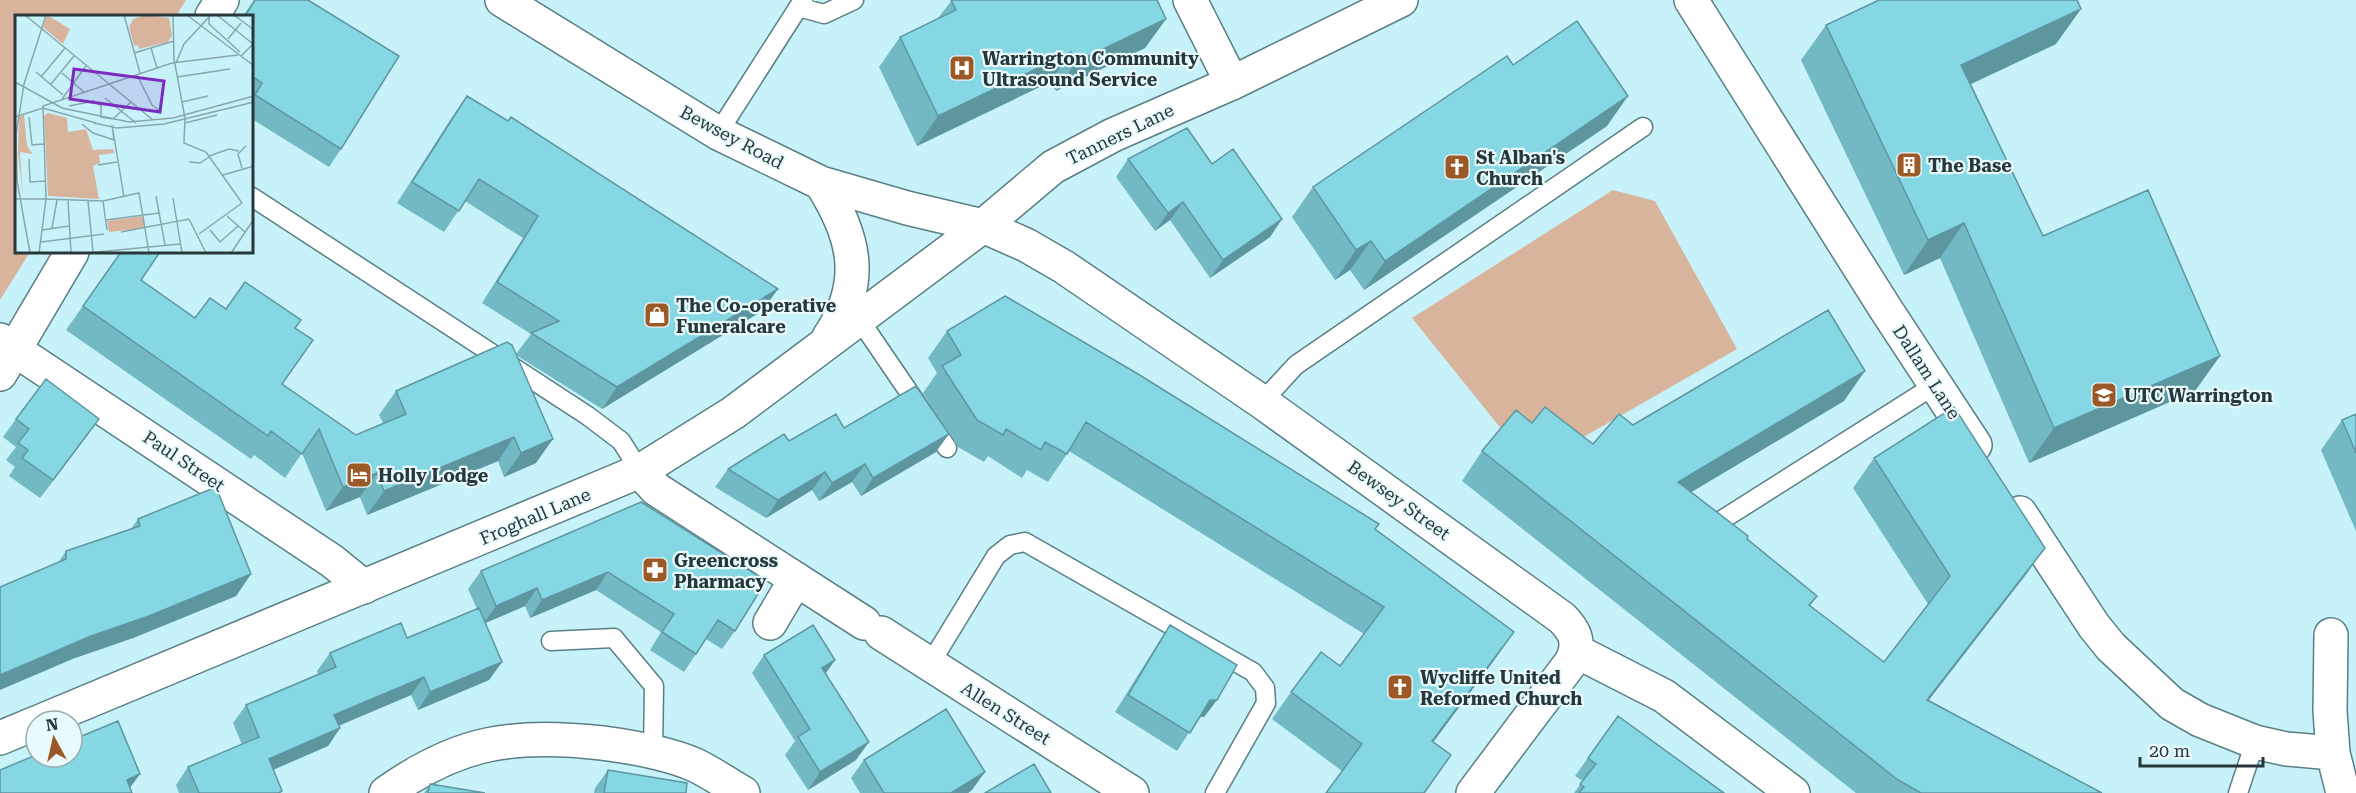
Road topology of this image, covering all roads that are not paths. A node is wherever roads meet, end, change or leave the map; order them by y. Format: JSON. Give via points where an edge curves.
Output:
{"nodes":[{"id":1,"x":222,"y":0,"type":"edge"},
{"id":2,"x":502,"y":0,"type":"edge"},
{"id":3,"x":854,"y":0,"type":"edge"},
{"id":4,"x":1190,"y":0,"type":"edge"},
{"id":5,"x":1401,"y":0,"type":"edge"},
{"id":6,"x":1691,"y":0,"type":"edge"},
{"id":7,"x":801,"y":4,"type":"edge"},
{"id":8,"x":213,"y":15,"type":"edge"},
{"id":9,"x":1232,"y":82,"type":"junction"},
{"id":10,"x":1643,"y":127,"type":"dead end"},
{"id":11,"x":718,"y":133,"type":"junction"},
{"id":12,"x":821,"y":183,"type":"junction"},
{"id":13,"x":254,"y":198,"type":"edge"},
{"id":14,"x":983,"y":226,"type":"junction"},
{"id":15,"x":71,"y":254,"type":"edge"},
{"id":16,"x":853,"y":311,"type":"junction"},
{"id":17,"x":5,"y":354,"type":"edge"},
{"id":18,"x":1935,"y":385,"type":"junction"},
{"id":19,"x":1262,"y":402,"type":"junction"},
{"id":20,"x":946,"y":448,"type":"edge"},
{"id":21,"x":640,"y":471,"type":"junction"},
{"id":22,"x":1704,"y":531,"type":"edge"},
{"id":23,"x":796,"y":579,"type":"junction"},
{"id":24,"x":364,"y":587,"type":"junction"},
{"id":25,"x":771,"y":623,"type":"dead end"},
{"id":26,"x":2331,"y":635,"type":"dead end"},
{"id":27,"x":551,"y":641,"type":"dead end"},
{"id":28,"x":1576,"y":651,"type":"junction"},
{"id":29,"x":930,"y":664,"type":"junction"},
{"id":30,"x":70,"y":709,"type":"edge"},
{"id":31,"x":24,"y":728,"type":"edge"},
{"id":32,"x":0,"y":738,"type":"edge"},
{"id":33,"x":2255,"y":742,"type":"junction"},
{"id":34,"x":652,"y":752,"type":"junction"},
{"id":35,"x":2332,"y":753,"type":"junction"},
{"id":36,"x":386,"y":793,"type":"edge"},
{"id":37,"x":743,"y":793,"type":"edge"},
{"id":38,"x":1132,"y":793,"type":"edge"},
{"id":39,"x":1215,"y":793,"type":"edge"},
{"id":40,"x":1473,"y":793,"type":"edge"},
{"id":41,"x":1793,"y":793,"type":"edge"},
{"id":42,"x":2238,"y":793,"type":"edge"},
{"id":43,"x":2343,"y":793,"type":"edge"}],
"edges":[{"from":1,"to":8,"type":"street"},
{"from":2,"to":11,"type":"street","name":"Bewsey Road"},
{"from":3,"to":7,"type":"lane","via":[[824,14]]},
{"from":4,"to":9,"type":"street"},
{"from":5,"to":9,"type":"street","name":"Tanners Lane"},
{"from":6,"to":18,"type":"street","name":"Dallam Lane"},
{"from":7,"to":11,"type":"lane"},
{"from":9,"to":14,"type":"street","name":"Tanners Lane","via":[[1113,135],[1053,167]]},
{"from":10,"to":19,"type":"lane","via":[[1296,365]]},
{"from":11,"to":12,"type":"street","name":"Bewsey Road"},
{"from":12,"to":14,"type":"street","name":"Bewsey Road"},
{"from":12,"to":16,"type":"street","via":[[841,219],[849,244]]},
{"from":13,"to":21,"type":"lane","via":[[588,416],[621,441]]},
{"from":14,"to":16,"type":"street"},
{"from":14,"to":19,"type":"street","name":"Bewsey Street","via":[[1064,267]]},
{"from":15,"to":17,"type":"street"},
{"from":16,"to":20,"type":"lane"},
{"from":16,"to":21,"type":"street","name":"Froghall Lane","via":[[838,323],[824,346],[733,413]]},
{"from":17,"to":24,"type":"street","name":"Paul Street","via":[[332,561]]},
{"from":18,"to":22,"type":"lane"},
{"from":18,"to":33,"type":"street","name":"Dallam Lane","via":[[2111,648],[2179,708]]},
{"from":19,"to":28,"type":"street","name":"Bewsey Street","via":[[1562,618],[1572,627]]},
{"from":21,"to":23,"type":"street","name":"Allen Street","via":[[656,489]]},
{"from":21,"to":24,"type":"street","name":"Froghall Lane"},
{"from":23,"to":25,"type":"street"},
{"from":23,"to":29,"type":"street","name":"Allen Street"},
{"from":24,"to":30,"type":"street","name":"Froghall Lane"},
{"from":26,"to":35,"type":"street"},
{"from":27,"to":34,"type":"lane","via":[[614,638],[654,686]]},
{"from":28,"to":40,"type":"street","via":[[1572,662]]},
{"from":28,"to":41,"type":"street","via":[[1664,696]]},
{"from":29,"to":38,"type":"street","name":"Allen Street"},
{"from":29,"to":39,"type":"lane","via":[[996,556],[1010,545],[1025,542],[1253,672],[1265,688],[1266,703]]},
{"from":31,"to":32,"type":"street"},
{"from":33,"to":35,"type":"street","name":"Dallam Lane"},
{"from":33,"to":42,"type":"lane"},
{"from":34,"to":36,"type":"street","via":[[577,740],[534,738],[493,743],[451,755]]},
{"from":34,"to":37,"type":"street","via":[[695,765]]},
{"from":35,"to":43,"type":"street"}]}
